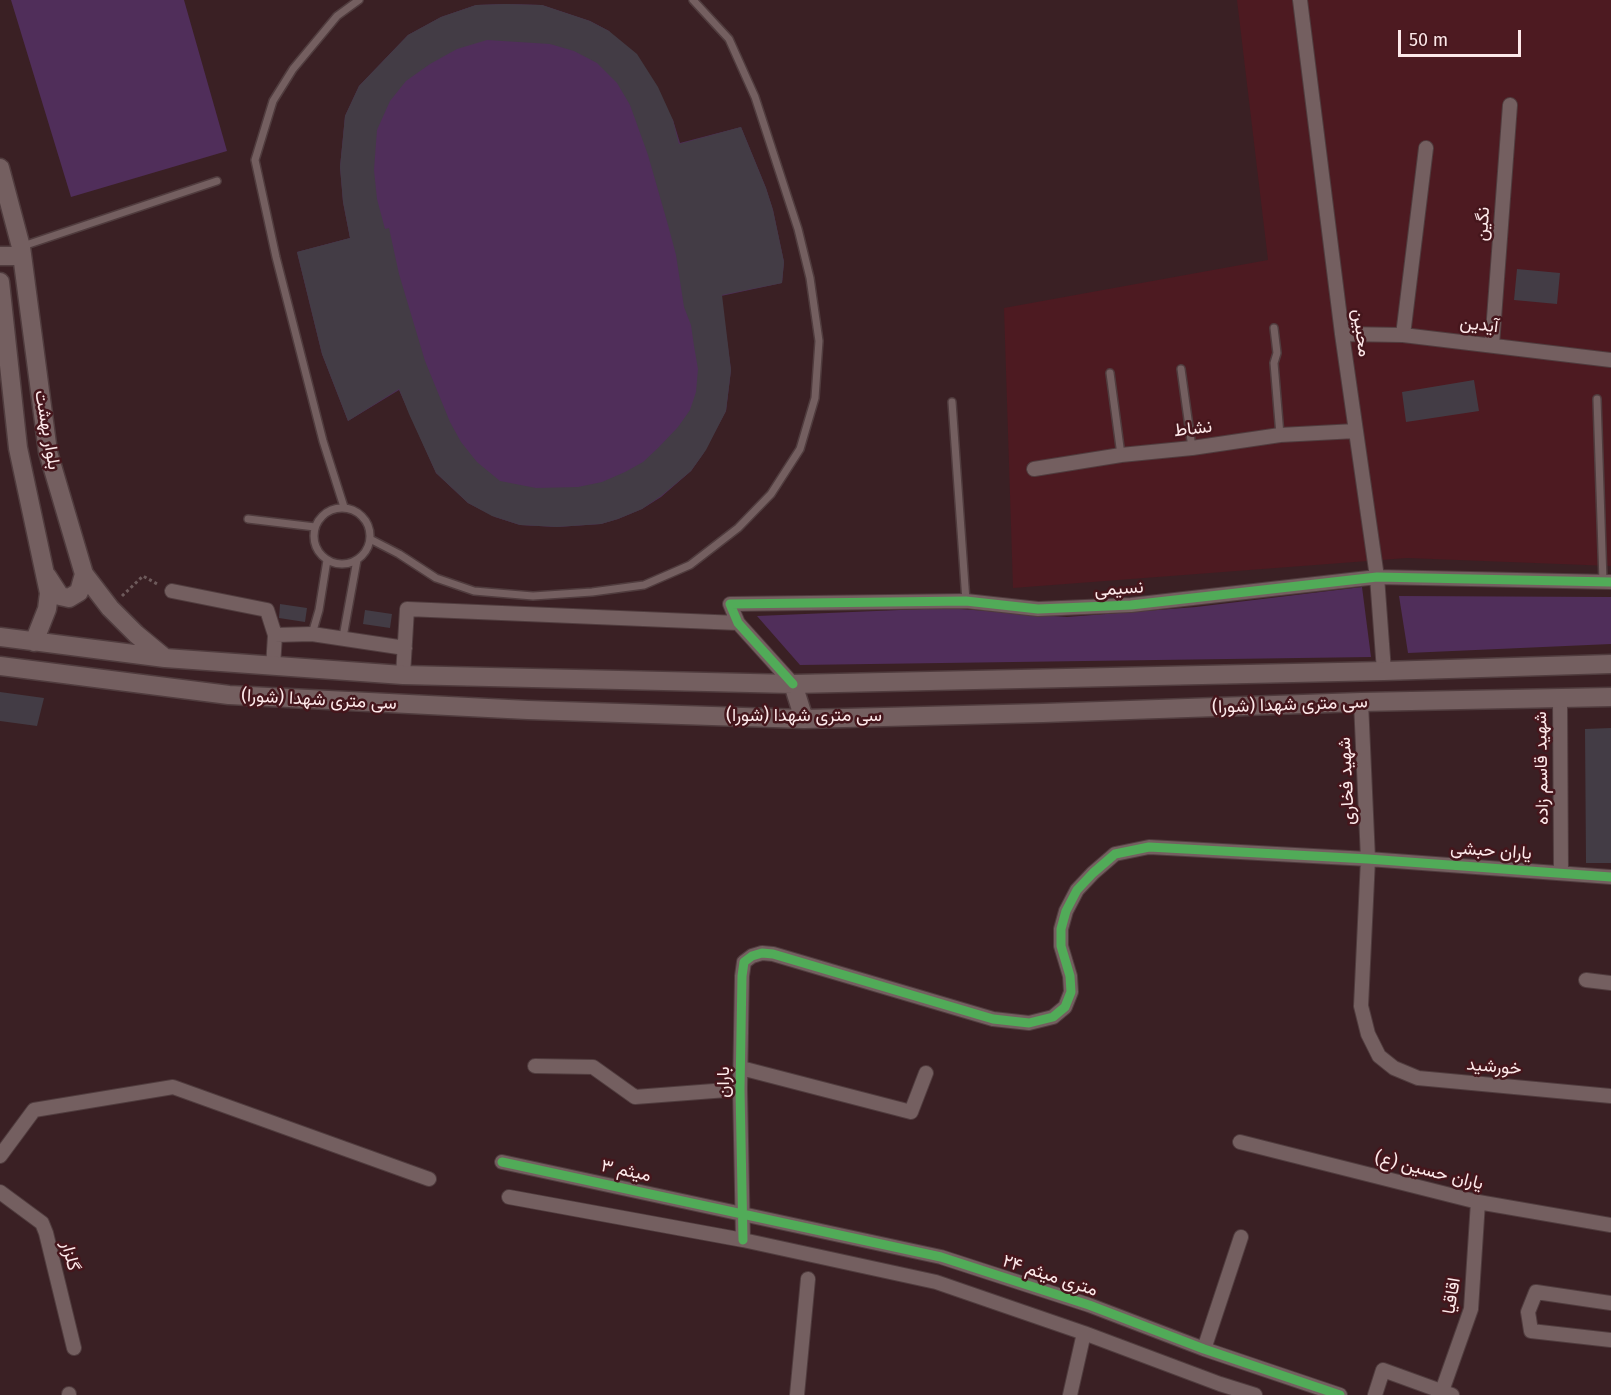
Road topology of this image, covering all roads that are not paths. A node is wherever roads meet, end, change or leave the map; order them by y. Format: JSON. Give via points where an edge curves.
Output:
{"nodes":[{"id":1,"x":359,"y":0,"type":"edge"},
{"id":2,"x":693,"y":0,"type":"edge"},
{"id":3,"x":1300,"y":0,"type":"edge"},
{"id":4,"x":1510,"y":105,"type":"dead end"},
{"id":5,"x":1426,"y":148,"type":"dead end"},
{"id":6,"x":0,"y":168,"type":"edge"},
{"id":7,"x":217,"y":182,"type":"dead end"},
{"id":8,"x":21,"y":251,"type":"junction"},
{"id":9,"x":0,"y":256,"type":"edge"},
{"id":10,"x":0,"y":282,"type":"edge"},
{"id":11,"x":1274,"y":328,"type":"dead end"},
{"id":12,"x":1342,"y":334,"type":"junction"},
{"id":13,"x":1403,"y":335,"type":"junction"},
{"id":14,"x":1492,"y":345,"type":"junction"},
{"id":15,"x":1611,"y":360,"type":"edge"},
{"id":16,"x":1181,"y":369,"type":"dead end"},
{"id":17,"x":1110,"y":373,"type":"dead end"},
{"id":18,"x":1597,"y":399,"type":"dead end"},
{"id":19,"x":952,"y":402,"type":"dead end"},
{"id":20,"x":1356,"y":431,"type":"junction"},
{"id":21,"x":1280,"y":435,"type":"junction"},
{"id":22,"x":1192,"y":448,"type":"junction"},
{"id":23,"x":1121,"y":454,"type":"junction"},
{"id":24,"x":1034,"y":470,"type":"dead end"},
{"id":25,"x":344,"y":507,"type":"junction"},
{"id":26,"x":248,"y":519,"type":"dead end"},
{"id":27,"x":315,"y":527,"type":"junction"},
{"id":28,"x":370,"y":539,"type":"junction"},
{"id":29,"x":327,"y":560,"type":"junction"},
{"id":30,"x":357,"y":560,"type":"junction"},
{"id":31,"x":84,"y":574,"type":"junction"},
{"id":32,"x":46,"y":575,"type":"junction"},
{"id":33,"x":1377,"y":577,"type":"junction"},
{"id":34,"x":1607,"y":582,"type":"edge"},
{"id":35,"x":171,"y":591,"type":"road end"},
{"id":36,"x":966,"y":602,"type":"junction"},
{"id":37,"x":738,"y":623,"type":"junction"},
{"id":38,"x":312,"y":634,"type":"junction"},
{"id":39,"x":275,"y":635,"type":"junction"},
{"id":40,"x":0,"y":637,"type":"edge"},
{"id":41,"x":343,"y":637,"type":"junction"},
{"id":42,"x":34,"y":642,"type":"junction"},
{"id":43,"x":405,"y":648,"type":"junction"},
{"id":44,"x":165,"y":658,"type":"junction"},
{"id":45,"x":1611,"y":664,"type":"edge"},
{"id":46,"x":0,"y":666,"type":"edge"},
{"id":47,"x":273,"y":667,"type":"junction"},
{"id":48,"x":1384,"y":671,"type":"junction"},
{"id":49,"x":404,"y":675,"type":"junction"},
{"id":50,"x":793,"y":684,"type":"junction"},
{"id":51,"x":1611,"y":697,"type":"edge"},
{"id":52,"x":1560,"y":699,"type":"junction"},
{"id":53,"x":1361,"y":702,"type":"junction"},
{"id":54,"x":804,"y":719,"type":"junction"},
{"id":55,"x":1368,"y":859,"type":"junction"},
{"id":56,"x":1562,"y":873,"type":"junction"},
{"id":57,"x":1611,"y":877,"type":"edge"},
{"id":58,"x":752,"y":956,"type":"joint"},
{"id":59,"x":1586,"y":980,"type":"dead end"},
{"id":60,"x":1611,"y":984,"type":"edge"},
{"id":61,"x":1379,"y":1056,"type":"joint"},
{"id":62,"x":535,"y":1066,"type":"dead end"},
{"id":63,"x":741,"y":1068,"type":"junction"},
{"id":64,"x":926,"y":1073,"type":"dead end"},
{"id":65,"x":740,"y":1089,"type":"junction"},
{"id":66,"x":1611,"y":1095,"type":"edge"},
{"id":67,"x":1240,"y":1142,"type":"dead end"},
{"id":68,"x":0,"y":1156,"type":"edge"},
{"id":69,"x":502,"y":1162,"type":"dead end"},
{"id":70,"x":429,"y":1179,"type":"dead end"},
{"id":71,"x":0,"y":1192,"type":"edge"},
{"id":72,"x":509,"y":1197,"type":"dead end"},
{"id":73,"x":1478,"y":1202,"type":"junction"},
{"id":74,"x":743,"y":1213,"type":"junction"},
{"id":75,"x":1611,"y":1225,"type":"edge"},
{"id":76,"x":1241,"y":1237,"type":"dead end"},
{"id":77,"x":743,"y":1240,"type":"junction"},
{"id":78,"x":941,"y":1257,"type":"junction"},
{"id":79,"x":808,"y":1279,"type":"dead end"},
{"id":80,"x":936,"y":1282,"type":"junction"},
{"id":81,"x":1611,"y":1303,"type":"edge"},
{"id":82,"x":1084,"y":1333,"type":"junction"},
{"id":83,"x":1611,"y":1340,"type":"edge"},
{"id":84,"x":74,"y":1348,"type":"dead end"},
{"id":85,"x":1204,"y":1349,"type":"junction"},
{"id":86,"x":1219,"y":1390,"type":"edge"},
{"id":87,"x":1447,"y":1393,"type":"edge"},
{"id":88,"x":797,"y":1395,"type":"edge"},
{"id":89,"x":1070,"y":1395,"type":"edge"},
{"id":90,"x":1255,"y":1395,"type":"edge"},
{"id":91,"x":1340,"y":1395,"type":"edge"},
{"id":92,"x":1375,"y":1395,"type":"edge"}],
"edges":[{"from":1,"to":25,"type":"lane","via":[[337,16],[293,69],[273,102],[255,160],[317,418]]},
{"from":2,"to":28,"type":"lane","via":[[729,39],[755,97],[810,278],[819,341],[815,398],[801,449],[771,494],[738,528],[690,565],[644,585],[533,596],[474,591],[436,578]]},
{"from":3,"to":12,"type":"street","name":"محبین"},
{"from":4,"to":14,"type":"street","name":"نگین"},
{"from":5,"to":13,"type":"street"},
{"from":6,"to":8,"type":"main road","name":"بلوار بهشت"},
{"from":7,"to":8,"type":"lane"},
{"from":8,"to":9,"type":"main road"},
{"from":8,"to":31,"type":"main road","name":"بلوار بهشت","via":[[48,452]]},
{"from":10,"to":32,"type":"main road","name":"بلوار بهشت","via":[[18,448]]},
{"from":11,"to":21,"type":"lane"},
{"from":12,"to":13,"type":"street","name":"آیدین"},
{"from":12,"to":20,"type":"street","name":"محبین"},
{"from":13,"to":14,"type":"street","name":"آیدین"},
{"from":14,"to":15,"type":"street","name":"آیدین"},
{"from":16,"to":22,"type":"lane"},
{"from":17,"to":23,"type":"lane"},
{"from":18,"to":34,"type":"lane"},
{"from":19,"to":36,"type":"lane"},
{"from":20,"to":21,"type":"street","name":"نشاط"},
{"from":20,"to":33,"type":"street","name":"محبین"},
{"from":21,"to":22,"type":"street","name":"نشاط"},
{"from":22,"to":23,"type":"street","name":"نشاط"},
{"from":23,"to":24,"type":"street","name":"نشاط"},
{"from":25,"to":27,"type":"lane","via":[[326,512]]},
{"from":25,"to":28,"type":"lane","via":[[361,514],[370,530]]},
{"from":26,"to":27,"type":"lane"},
{"from":27,"to":29,"type":"lane","via":[[315,546]]},
{"from":28,"to":30,"type":"lane"},
{"from":29,"to":30,"type":"lane","via":[[342,564]]},
{"from":29,"to":38,"type":"lane"},
{"from":30,"to":41,"type":"lane"},
{"from":31,"to":32,"type":"main road","via":[[79,592],[69,598],[60,596]]},
{"from":31,"to":44,"type":"main road","name":"بلوار بهشت","via":[[110,608]]},
{"from":32,"to":42,"type":"main road","name":"بلوار بهشت","via":[[47,609]]},
{"from":33,"to":34,"type":"street","name":"نسیمی"},
{"from":33,"to":36,"type":"street","name":"نسیمی","via":[[1131,606],[1038,609]]},
{"from":33,"to":48,"type":"street","name":"محبین"},
{"from":35,"to":39,"type":"street","via":[[267,610]]},
{"from":36,"to":37,"type":"street","name":"نسیمی","via":[[730,604]]},
{"from":37,"to":43,"type":"street","via":[[407,609]]},
{"from":37,"to":50,"type":"street"},
{"from":38,"to":39,"type":"street"},
{"from":38,"to":41,"type":"street"},
{"from":39,"to":47,"type":"street"},
{"from":40,"to":42,"type":"main road","name":"سی متری شهدا (شورا)"},
{"from":41,"to":43,"type":"street"},
{"from":42,"to":44,"type":"main road","name":"سی متری شهدا (شورا)"},
{"from":43,"to":49,"type":"street"},
{"from":44,"to":47,"type":"main road","name":"سی متری شهدا (شورا)"},
{"from":45,"to":48,"type":"main road","name":"سی متری شهدا (شورا)"},
{"from":46,"to":54,"type":"main road","name":"سی متری شهدا (شورا)","via":[[229,695]]},
{"from":47,"to":49,"type":"main road","name":"سی متری شهدا (شورا)"},
{"from":48,"to":50,"type":"main road","name":"سی متری شهدا (شورا)"},
{"from":49,"to":50,"type":"main road","name":"سی متری شهدا (شورا)"},
{"from":50,"to":54,"type":"main road"},
{"from":51,"to":52,"type":"main road","name":"سی متری شهدا (شورا)"},
{"from":52,"to":53,"type":"main road","name":"سی متری شهدا (شورا)"},
{"from":52,"to":56,"type":"street","name":"شهید قاسم زاده"},
{"from":53,"to":54,"type":"main road","name":"سی متری شهدا (شورا)"},
{"from":53,"to":55,"type":"street","name":"شهید فخاری"},
{"from":55,"to":56,"type":"street","name":"یاران حبشی"},
{"from":55,"to":58,"type":"street","name":"یاران حبشی","via":[[1149,847],[1115,854],[1077,890],[1066,911],[1061,946],[1071,992],[1065,1007],[1053,1017],[1029,1023],[993,1019],[773,954]]},
{"from":55,"to":61,"type":"street","name":"شهید فخاری","via":[[1361,1006]]},
{"from":56,"to":57,"type":"street","name":"یاران حبشی"},
{"from":58,"to":63,"type":"street","name":"باران","via":[[744,962],[742,976]]},
{"from":59,"to":60,"type":"street"},
{"from":61,"to":66,"type":"street","name":"خورشید","via":[[1394,1068],[1418,1078]]},
{"from":62,"to":65,"type":"street","via":[[593,1067],[635,1097]]},
{"from":63,"to":64,"type":"street","via":[[911,1112]]},
{"from":63,"to":65,"type":"street","name":"باران"},
{"from":65,"to":74,"type":"street","name":"باران"},
{"from":67,"to":73,"type":"street","name":"یاران حسین (ع)"},
{"from":68,"to":70,"type":"street","via":[[34,1110],[173,1087]]},
{"from":69,"to":74,"type":"street","name":"میثم ۳"},
{"from":71,"to":84,"type":"street","name":"گلزار","via":[[42,1224]]},
{"from":72,"to":77,"type":"street"},
{"from":73,"to":75,"type":"street","name":"یاران حسین (ع)"},
{"from":73,"to":87,"type":"street","name":"اقاقیا","via":[[1472,1309]]},
{"from":74,"to":77,"type":"street","name":"باران"},
{"from":74,"to":78,"type":"street","name":"۲۴ متری میثم"},
{"from":76,"to":85,"type":"street"},
{"from":77,"to":80,"type":"street"},
{"from":78,"to":80,"type":"street"},
{"from":78,"to":85,"type":"street","name":"۲۴ متری میثم","via":[[1089,1305]]},
{"from":79,"to":88,"type":"street"},
{"from":80,"to":82,"type":"street"},
{"from":81,"to":83,"type":"street","via":[[1536,1292],[1528,1312],[1531,1330]]},
{"from":82,"to":86,"type":"street"},
{"from":82,"to":89,"type":"street"},
{"from":85,"to":91,"type":"street","name":"۲۴ متری میثم"},
{"from":86,"to":90,"type":"street"},
{"from":87,"to":92,"type":"street","via":[[1383,1370]]}]}
